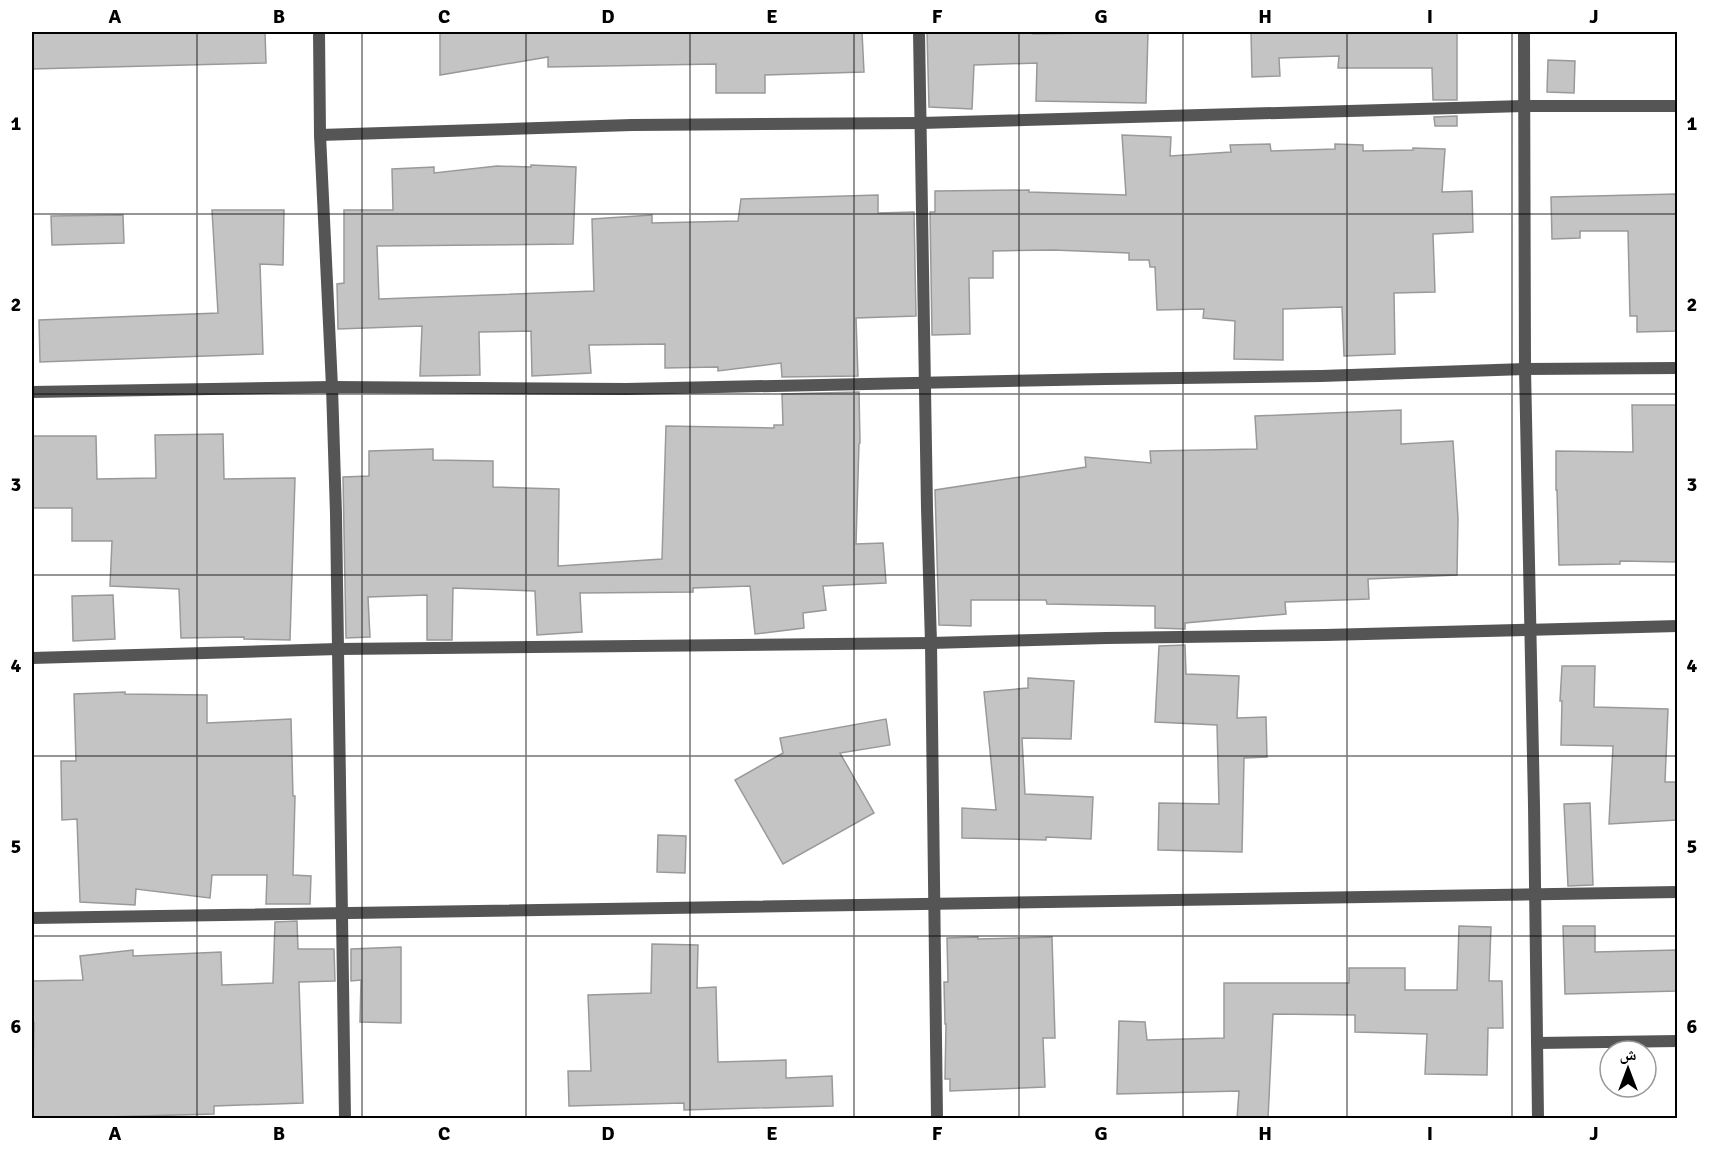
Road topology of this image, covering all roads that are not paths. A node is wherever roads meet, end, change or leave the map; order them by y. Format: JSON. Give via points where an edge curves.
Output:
{"nodes":[{"id":1,"x":319,"y":32,"type":"edge"},
{"id":2,"x":919,"y":32,"type":"edge"},
{"id":3,"x":1524,"y":32,"type":"edge"},
{"id":4,"x":1524,"y":106,"type":"junction"},
{"id":5,"x":1677,"y":106,"type":"edge"},
{"id":6,"x":921,"y":123,"type":"junction"},
{"id":7,"x":320,"y":135,"type":"junction"},
{"id":8,"x":1677,"y":368,"type":"edge"},
{"id":9,"x":1525,"y":369,"type":"junction"},
{"id":10,"x":925,"y":384,"type":"junction"},
{"id":11,"x":332,"y":387,"type":"junction"},
{"id":12,"x":32,"y":392,"type":"edge"},
{"id":13,"x":1677,"y":626,"type":"edge"},
{"id":14,"x":1530,"y":629,"type":"junction"},
{"id":15,"x":931,"y":643,"type":"junction"},
{"id":16,"x":338,"y":649,"type":"junction"},
{"id":17,"x":32,"y":658,"type":"edge"},
{"id":18,"x":1677,"y":892,"type":"edge"},
{"id":19,"x":1535,"y":895,"type":"junction"},
{"id":20,"x":935,"y":905,"type":"junction"},
{"id":21,"x":341,"y":911,"type":"junction"},
{"id":22,"x":32,"y":918,"type":"edge"},
{"id":23,"x":1677,"y":1041,"type":"edge"},
{"id":24,"x":1537,"y":1043,"type":"junction"},
{"id":25,"x":345,"y":1119,"type":"edge"},
{"id":26,"x":937,"y":1119,"type":"edge"},
{"id":27,"x":1538,"y":1119,"type":"edge"}],
"edges":[{"from":1,"to":7,"type":"street"},
{"from":2,"to":6,"type":"street"},
{"from":3,"to":4,"type":"street"},
{"from":4,"to":5,"type":"street"},
{"from":4,"to":6,"type":"street"},
{"from":4,"to":9,"type":"street"},
{"from":6,"to":7,"type":"street","via":[[632,125]]},
{"from":6,"to":10,"type":"street"},
{"from":7,"to":11,"type":"street"},
{"from":8,"to":9,"type":"street"},
{"from":9,"to":10,"type":"street"},
{"from":9,"to":14,"type":"street"},
{"from":10,"to":11,"type":"street","via":[[626,390]]},
{"from":10,"to":15,"type":"street"},
{"from":11,"to":12,"type":"street"},
{"from":11,"to":16,"type":"street"},
{"from":13,"to":14,"type":"street"},
{"from":14,"to":15,"type":"street"},
{"from":14,"to":19,"type":"street"},
{"from":15,"to":16,"type":"street"},
{"from":15,"to":20,"type":"street"},
{"from":16,"to":17,"type":"street"},
{"from":16,"to":21,"type":"street"},
{"from":18,"to":19,"type":"street"},
{"from":19,"to":20,"type":"street"},
{"from":19,"to":24,"type":"street"},
{"from":20,"to":21,"type":"street"},
{"from":20,"to":26,"type":"street"},
{"from":21,"to":22,"type":"street"},
{"from":21,"to":25,"type":"street"},
{"from":23,"to":24,"type":"street"},
{"from":24,"to":27,"type":"street"}]}
